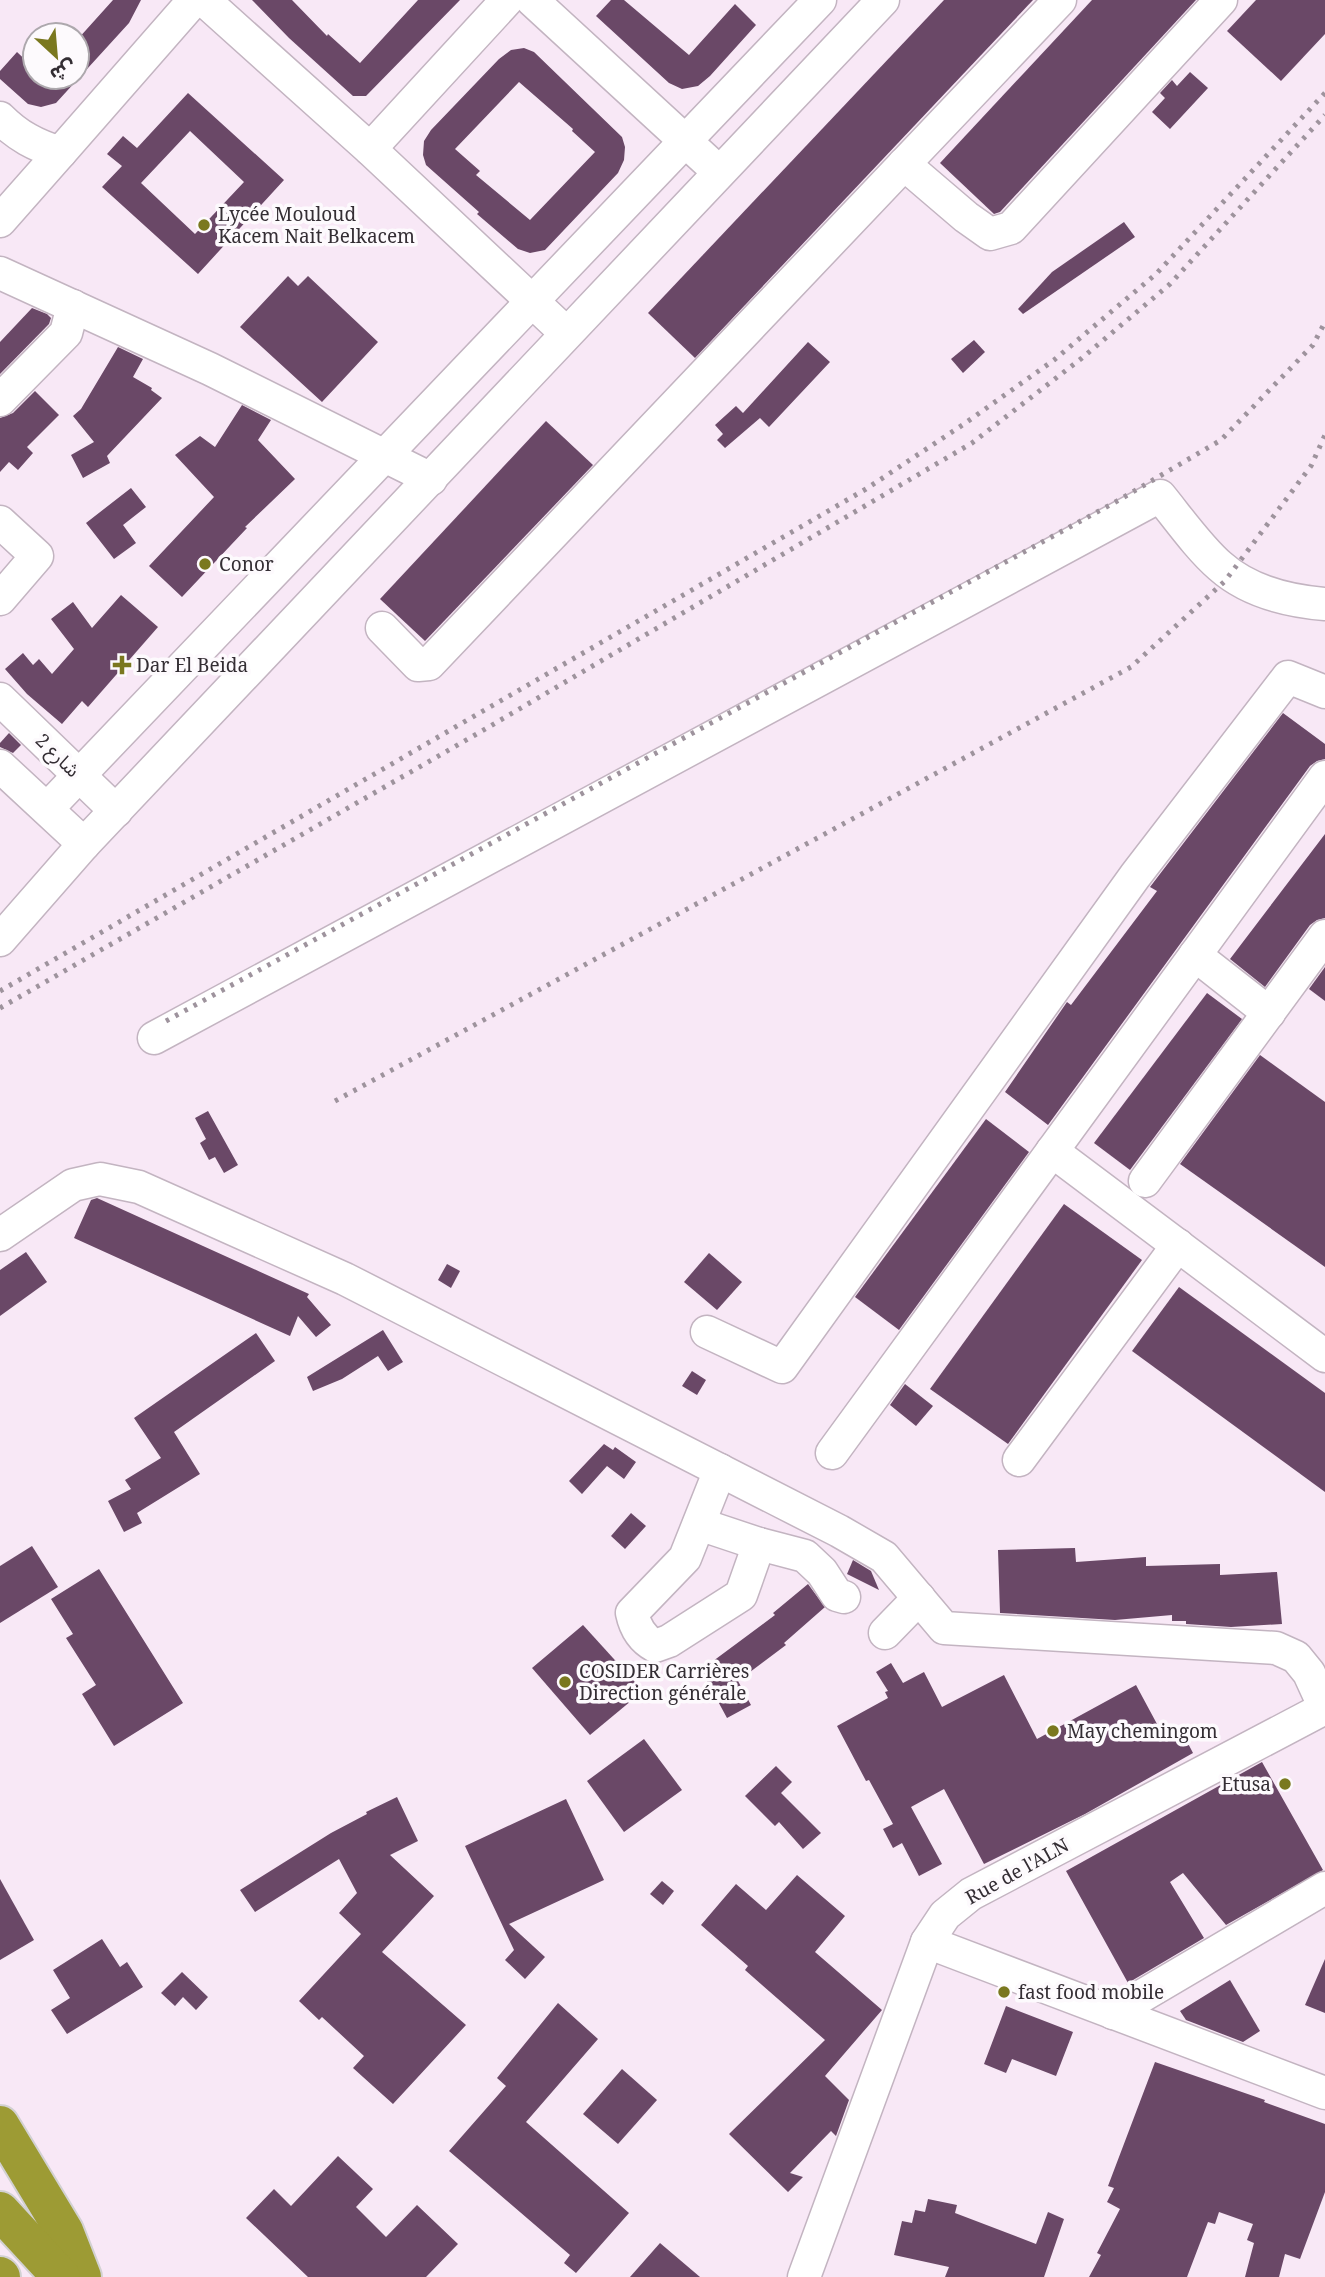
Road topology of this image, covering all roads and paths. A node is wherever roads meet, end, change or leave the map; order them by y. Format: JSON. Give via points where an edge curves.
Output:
{"nodes":[{"id":1,"x":507,"y":0,"type":"edge"},
{"id":2,"x":532,"y":0,"type":"edge"},
{"id":3,"x":820,"y":0,"type":"edge"},
{"id":4,"x":883,"y":0,"type":"edge"},
{"id":5,"x":1060,"y":0,"type":"edge"},
{"id":6,"x":1221,"y":0,"type":"edge"},
{"id":7,"x":209,"y":2,"type":"edge"},
{"id":8,"x":0,"y":118,"type":"edge"},
{"id":9,"x":686,"y":141,"type":"junction"},
{"id":10,"x":370,"y":149,"type":"junction"},
{"id":11,"x":60,"y":153,"type":"junction"},
{"id":12,"x":904,"y":164,"type":"junction"},
{"id":13,"x":719,"y":172,"type":"junction"},
{"id":14,"x":0,"y":221,"type":"edge"},
{"id":15,"x":0,"y":273,"type":"edge"},
{"id":16,"x":532,"y":301,"type":"junction"},
{"id":17,"x":73,"y":306,"type":"junction"},
{"id":18,"x":566,"y":333,"type":"junction"},
{"id":19,"x":0,"y":400,"type":"edge"},
{"id":20,"x":384,"y":456,"type":"junction"},
{"id":21,"x":431,"y":480,"type":"junction"},
{"id":22,"x":0,"y":522,"type":"edge"},
{"id":23,"x":0,"y":599,"type":"edge"},
{"id":24,"x":1325,"y":604,"type":"edge"},
{"id":25,"x":382,"y":628,"type":"dead end"},
{"id":26,"x":1325,"y":692,"type":"edge"},
{"id":27,"x":0,"y":699,"type":"edge"},
{"id":28,"x":0,"y":766,"type":"edge"},
{"id":29,"x":79,"y":776,"type":"junction"},
{"id":30,"x":1325,"y":778,"type":"edge"},
{"id":31,"x":47,"y":809,"type":"junction"},
{"id":32,"x":117,"y":811,"type":"junction"},
{"id":33,"x":84,"y":844,"type":"junction"},
{"id":34,"x":1325,"y":936,"type":"edge"},
{"id":35,"x":0,"y":940,"type":"edge"},
{"id":36,"x":1195,"y":955,"type":"junction"},
{"id":37,"x":1269,"y":1013,"type":"junction"},
{"id":38,"x":154,"y":1038,"type":"dead end"},
{"id":39,"x":1052,"y":1151,"type":"junction"},
{"id":40,"x":1146,"y":1181,"type":"dead end"},
{"id":41,"x":0,"y":1235,"type":"edge"},
{"id":42,"x":1178,"y":1245,"type":"junction"},
{"id":43,"x":706,"y":1332,"type":"dead end"},
{"id":44,"x":1325,"y":1356,"type":"edge"},
{"id":45,"x":832,"y":1452,"type":"dead end"},
{"id":46,"x":1019,"y":1460,"type":"dead end"},
{"id":47,"x":720,"y":1470,"type":"junction"},
{"id":48,"x":699,"y":1524,"type":"junction"},
{"id":49,"x":759,"y":1544,"type":"junction"},
{"id":50,"x":844,"y":1598,"type":"dead end"},
{"id":51,"x":919,"y":1598,"type":"junction"},
{"id":52,"x":885,"y":1633,"type":"dead end"},
{"id":53,"x":1325,"y":1708,"type":"edge"},
{"id":54,"x":1325,"y":1888,"type":"edge"},
{"id":55,"x":927,"y":1942,"type":"junction"},
{"id":56,"x":1113,"y":2013,"type":"junction"},
{"id":57,"x":1325,"y":2093,"type":"edge"},
{"id":58,"x":0,"y":2125,"type":"edge"},
{"id":59,"x":0,"y":2211,"type":"edge"},
{"id":60,"x":61,"y":2277,"type":"edge"},
{"id":61,"x":82,"y":2277,"type":"edge"},
{"id":62,"x":804,"y":2277,"type":"edge"}],
"edges":[{"from":1,"to":10,"type":"street"},
{"from":2,"to":9,"type":"street"},
{"from":3,"to":9,"type":"street"},
{"from":4,"to":13,"type":"street"},
{"from":5,"to":12,"type":"street"},
{"from":6,"to":12,"type":"street","via":[[1011,228],[990,234]]},
{"from":7,"to":10,"type":"street"},
{"from":7,"to":11,"type":"street"},
{"from":8,"to":11,"type":"street","via":[[18,135]]},
{"from":9,"to":13,"type":"street"},
{"from":9,"to":16,"type":"street"},
{"from":10,"to":16,"type":"street"},
{"from":11,"to":14,"type":"street"},
{"from":12,"to":25,"type":"street","via":[[429,664],[418,665]]},
{"from":13,"to":18,"type":"street"},
{"from":15,"to":17,"type":"street"},
{"from":16,"to":18,"type":"street"},
{"from":16,"to":20,"type":"street"},
{"from":17,"to":19,"type":"street","via":[[66,334]]},
{"from":17,"to":20,"type":"street"},
{"from":18,"to":21,"type":"street"},
{"from":20,"to":21,"type":"street"},
{"from":20,"to":29,"type":"street"},
{"from":21,"to":32,"type":"street"},
{"from":22,"to":23,"type":"street","via":[[37,556]]},
{"from":24,"to":38,"type":"street","via":[[1254,589],[1220,566],[1160,496]]},
{"from":26,"to":43,"type":"street","via":[[1288,677],[1135,876],[782,1367]]},
{"from":27,"to":29,"type":"street","name":"شارع 2"},
{"from":28,"to":31,"type":"street"},
{"from":29,"to":31,"type":"street"},
{"from":29,"to":32,"type":"street","name":"شارع 2"},
{"from":30,"to":36,"type":"street"},
{"from":31,"to":33,"type":"street"},
{"from":32,"to":33,"type":"street"},
{"from":33,"to":35,"type":"street"},
{"from":34,"to":37,"type":"street"},
{"from":36,"to":37,"type":"street"},
{"from":36,"to":39,"type":"street"},
{"from":37,"to":40,"type":"street"},
{"from":39,"to":42,"type":"street"},
{"from":39,"to":45,"type":"street"},
{"from":41,"to":47,"type":"street","via":[[74,1185],[100,1179],[139,1187],[345,1279]]},
{"from":42,"to":44,"type":"street"},
{"from":42,"to":46,"type":"street"},
{"from":47,"to":48,"type":"street"},
{"from":47,"to":51,"type":"street","via":[[884,1557]]},
{"from":48,"to":49,"type":"street"},
{"from":48,"to":49,"type":"street","via":[[685,1558],[632,1613],[641,1634],[655,1646],[741,1595]]},
{"from":49,"to":50,"type":"street","via":[[805,1556]]},
{"from":51,"to":52,"type":"street"},
{"from":51,"to":53,"type":"street","via":[[944,1628],[1276,1648],[1296,1657]]},
{"from":53,"to":55,"type":"street","name":"Rue de l'ALN","via":[[971,1894],[945,1915]]},
{"from":54,"to":56,"type":"street"},
{"from":55,"to":56,"type":"street"},
{"from":55,"to":62,"type":"street","name":"Rue de l'ALN"},
{"from":56,"to":57,"type":"street"},
{"from":58,"to":61,"type":"highway","via":[[64,2231]]},
{"from":59,"to":60,"type":"highway"}]}
